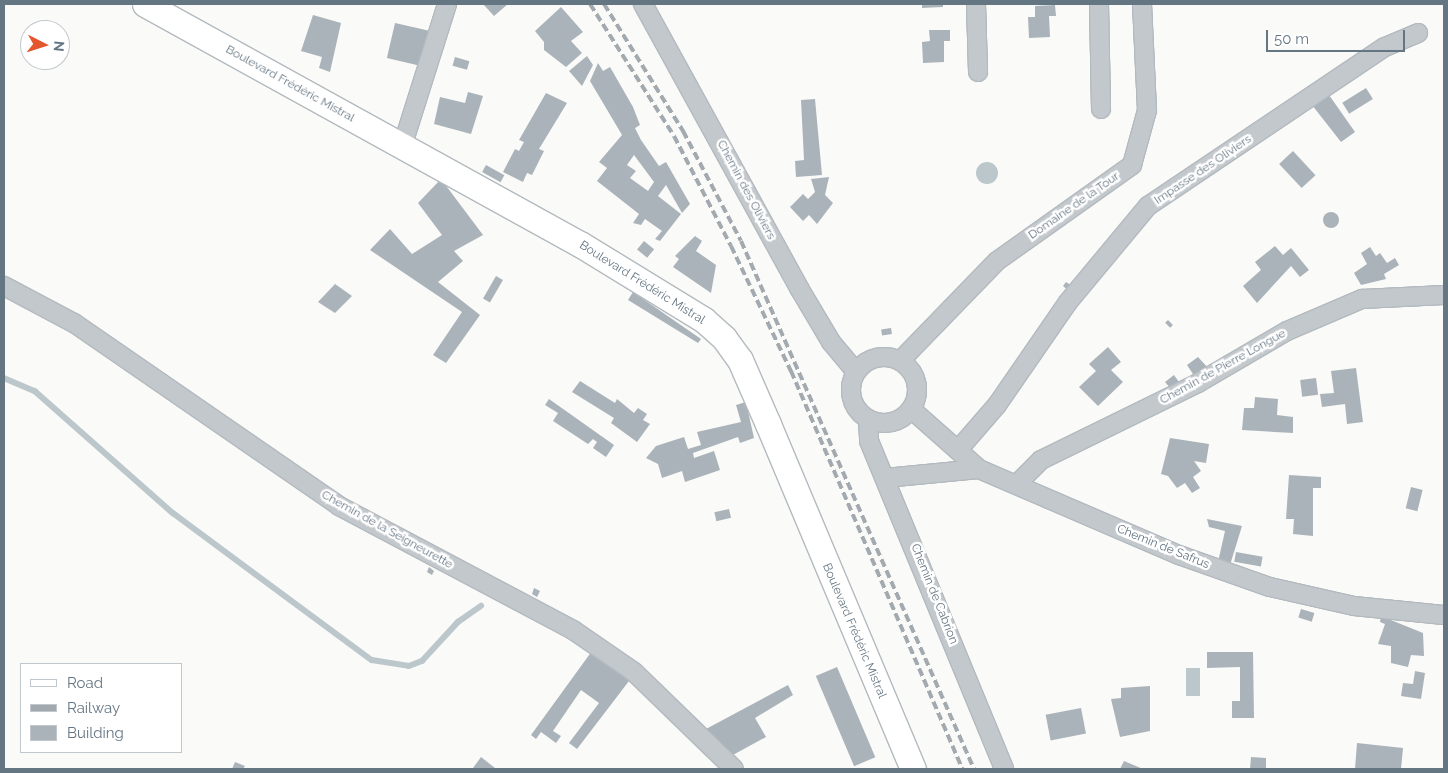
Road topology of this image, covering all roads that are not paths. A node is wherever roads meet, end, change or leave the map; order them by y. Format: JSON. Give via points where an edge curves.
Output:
{"nodes":[{"id":1,"x":145,"y":4,"type":"edge"},
{"id":2,"x":447,"y":4,"type":"edge"},
{"id":3,"x":643,"y":4,"type":"edge"},
{"id":4,"x":976,"y":4,"type":"edge"},
{"id":5,"x":1099,"y":4,"type":"edge"},
{"id":6,"x":1142,"y":4,"type":"edge"},
{"id":7,"x":1418,"y":34,"type":"dead end"},
{"id":8,"x":978,"y":72,"type":"dead end"},
{"id":9,"x":1101,"y":109,"type":"dead end"},
{"id":10,"x":402,"y":147,"type":"junction"},
{"id":11,"x":4,"y":286,"type":"edge"},
{"id":12,"x":1444,"y":295,"type":"edge"},
{"id":13,"x":900,"y":361,"type":"junction"},
{"id":14,"x":856,"y":372,"type":"junction"},
{"id":15,"x":911,"y":409,"type":"junction"},
{"id":16,"x":868,"y":418,"type":"junction"},
{"id":17,"x":958,"y":450,"type":"junction"},
{"id":18,"x":979,"y":469,"type":"junction"},
{"id":19,"x":885,"y":478,"type":"junction"},
{"id":20,"x":1018,"y":483,"type":"junction"},
{"id":21,"x":1444,"y":615,"type":"edge"},
{"id":22,"x":734,"y":769,"type":"edge"},
{"id":23,"x":913,"y":769,"type":"edge"},
{"id":24,"x":1004,"y":769,"type":"edge"}],
"edges":[{"from":1,"to":10,"type":"main road","name":"Boulevard Frédéric Mistral"},
{"from":2,"to":10,"type":"street"},
{"from":3,"to":14,"type":"street","name":"Chemin des Oliviers","via":[[799,288],[831,342]]},
{"from":4,"to":8,"type":"street"},
{"from":5,"to":9,"type":"street"},
{"from":6,"to":13,"type":"street","name":"Domaine de la Tour","via":[[1147,110],[1132,165],[997,261]]},
{"from":7,"to":17,"type":"street","name":"Impasse des Oliviers","via":[[1385,47],[1148,206],[1068,302],[997,405]]},
{"from":10,"to":23,"type":"main road","name":"Boulevard Frédéric Mistral","via":[[580,244],[704,320],[724,338],[740,360],[763,411]]},
{"from":11,"to":22,"type":"street","name":"Chemin de la Seigneurette","via":[[74,323],[339,506],[573,630],[634,672]]},
{"from":12,"to":20,"type":"street","name":"Chemin de Pierre Longue","via":[[1362,299],[1287,331],[1198,383],[1041,460]]},
{"from":13,"to":14,"type":"street","via":[[876,358]]},
{"from":13,"to":15,"type":"street","via":[[916,382]]},
{"from":14,"to":16,"type":"street","via":[[852,398]]},
{"from":15,"to":16,"type":"street","via":[[887,423]]},
{"from":15,"to":17,"type":"street","name":"Chemin de Safrus"},
{"from":16,"to":19,"type":"street","name":"Chemin de Cabrion","via":[[869,441]]},
{"from":17,"to":18,"type":"street","name":"Chemin de Safrus"},
{"from":18,"to":19,"type":"street","via":[[897,473]]},
{"from":18,"to":20,"type":"street","name":"Chemin de Safrus"},
{"from":19,"to":24,"type":"street","name":"Chemin de Cabrion"},
{"from":20,"to":21,"type":"street","name":"Chemin de Safrus","via":[[1179,555],[1270,587],[1354,606]]}]}
